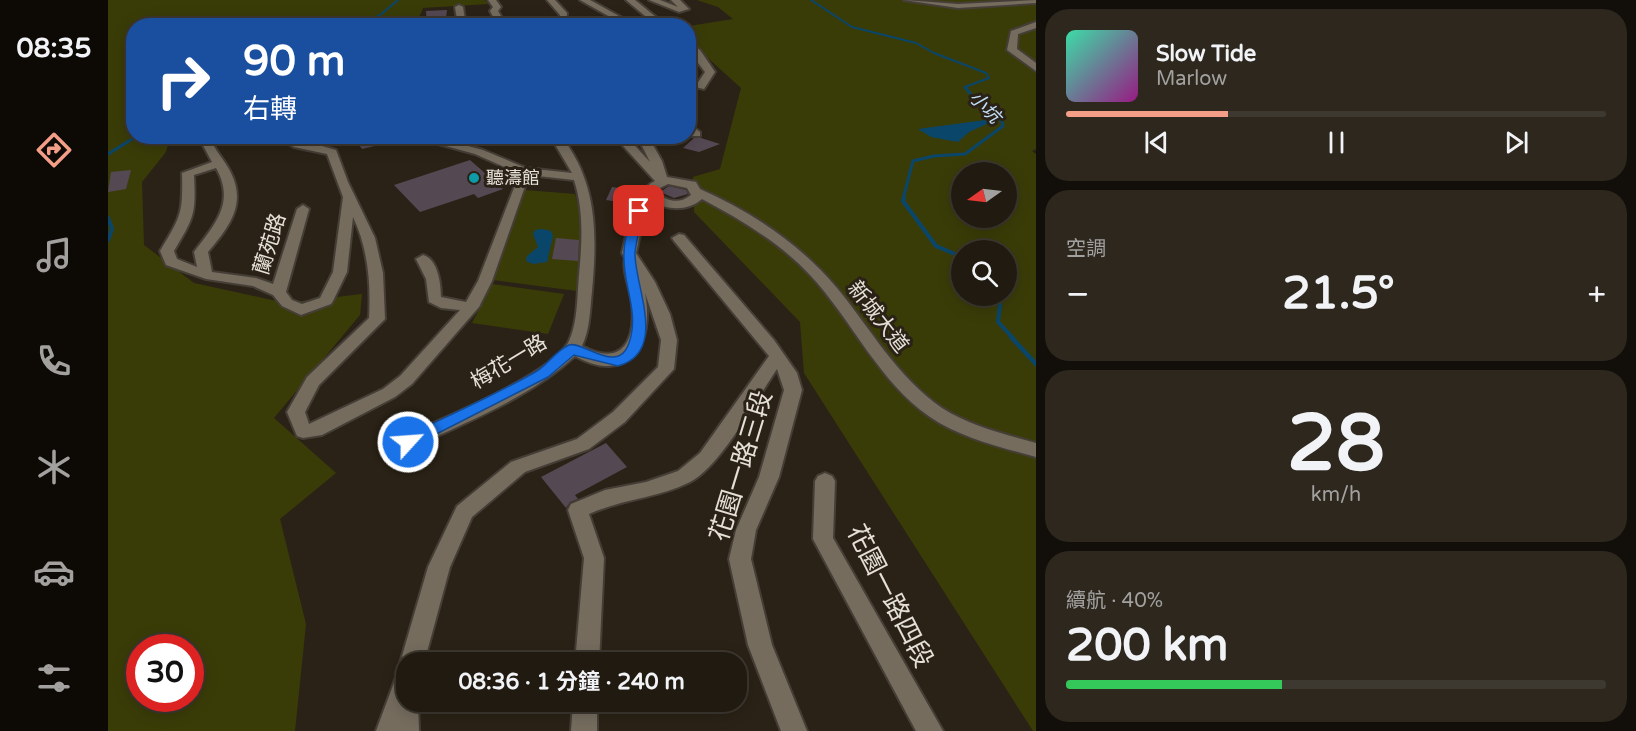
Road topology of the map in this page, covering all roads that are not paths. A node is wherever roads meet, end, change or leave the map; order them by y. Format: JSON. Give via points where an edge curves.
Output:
{"nodes":[{"id":1,"x":492,"y":0,"type":"edge"},
{"id":2,"x":551,"y":0,"type":"edge"},
{"id":3,"x":584,"y":0,"type":"edge"},
{"id":4,"x":630,"y":0,"type":"edge"},
{"id":5,"x":652,"y":0,"type":"edge"},
{"id":6,"x":675,"y":0,"type":"edge"},
{"id":7,"x":908,"y":0,"type":"edge"},
{"id":8,"x":1036,"y":1,"type":"edge"},
{"id":9,"x":459,"y":7,"type":"dead end"},
{"id":10,"x":602,"y":10,"type":"junction"},
{"id":11,"x":461,"y":18,"type":"edge"},
{"id":12,"x":498,"y":18,"type":"edge"},
{"id":13,"x":563,"y":18,"type":"edge"},
{"id":14,"x":608,"y":18,"type":"edge"},
{"id":15,"x":618,"y":18,"type":"edge"},
{"id":16,"x":653,"y":18,"type":"edge"},
{"id":17,"x":1036,"y":25,"type":"edge"},
{"id":18,"x":696,"y":51,"type":"edge"},
{"id":19,"x":696,"y":58,"type":"edge"},
{"id":20,"x":701,"y":60,"type":"junction"},
{"id":21,"x":1036,"y":68,"type":"edge"},
{"id":22,"x":700,"y":87,"type":"dead end"},
{"id":23,"x":208,"y":144,"type":"edge"},
{"id":24,"x":296,"y":144,"type":"edge"},
{"id":25,"x":332,"y":144,"type":"edge"},
{"id":26,"x":446,"y":144,"type":"edge"},
{"id":27,"x":560,"y":144,"type":"edge"},
{"id":28,"x":625,"y":144,"type":"edge"},
{"id":29,"x":646,"y":144,"type":"edge"},
{"id":30,"x":332,"y":152,"type":"junction"},
{"id":31,"x":656,"y":161,"type":"junction"},
{"id":32,"x":219,"y":164,"type":"junction"},
{"id":33,"x":524,"y":171,"type":"junction"},
{"id":34,"x":580,"y":177,"type":"junction"},
{"id":35,"x":679,"y":181,"type":"junction"},
{"id":36,"x":659,"y":191,"type":"junction"},
{"id":37,"x":694,"y":197,"type":"junction"},
{"id":38,"x":349,"y":198,"type":"junction"},
{"id":39,"x":303,"y":208,"type":"dead end"},
{"id":40,"x":680,"y":238,"type":"dead end"},
{"id":41,"x":629,"y":253,"type":"junction"},
{"id":42,"x":423,"y":259,"type":"dead end"},
{"id":43,"x":206,"y":275,"type":"junction"},
{"id":44,"x":278,"y":292,"type":"junction"},
{"id":45,"x":471,"y":307,"type":"junction"},
{"id":46,"x":573,"y":348,"type":"junction"},
{"id":47,"x":776,"y":358,"type":"junction"},
{"id":48,"x":408,"y":442,"type":"dead end"},
{"id":49,"x":1036,"y":450,"type":"edge"},
{"id":50,"x":825,"y":481,"type":"dead end"},
{"id":51,"x":415,"y":652,"type":"edge"},
{"id":52,"x":588,"y":652,"type":"edge"},
{"id":53,"x":396,"y":710,"type":"edge"},
{"id":54,"x":406,"y":712,"type":"edge"},
{"id":55,"x":585,"y":712,"type":"edge"},
{"id":56,"x":389,"y":731,"type":"edge"},
{"id":57,"x":406,"y":731,"type":"edge"},
{"id":58,"x":584,"y":731,"type":"edge"},
{"id":59,"x":794,"y":731,"type":"edge"},
{"id":60,"x":930,"y":731,"type":"edge"}],
"edges":[{"from":1,"to":12,"type":"street"},
{"from":2,"to":13,"type":"street"},
{"from":3,"to":10,"type":"street"},
{"from":4,"to":16,"type":"street"},
{"from":5,"to":6,"type":"street","via":[[686,9]]},
{"from":7,"to":8,"type":"street","via":[[983,6]]},
{"from":9,"to":11,"type":"street"},
{"from":10,"to":14,"type":"street"},
{"from":10,"to":15,"type":"street"},
{"from":17,"to":21,"type":"street","via":[[1014,33],[1012,50]]},
{"from":18,"to":20,"type":"street"},
{"from":19,"to":20,"type":"street"},
{"from":20,"to":22,"type":"street","via":[[710,72]]},
{"from":23,"to":32,"type":"street"},
{"from":24,"to":30,"type":"street"},
{"from":25,"to":30,"type":"street"},
{"from":26,"to":33,"type":"street","via":[[479,152]]},
{"from":27,"to":34,"type":"street","name":"梅花一路"},
{"from":28,"to":36,"type":"street"},
{"from":29,"to":31,"type":"street"},
{"from":30,"to":38,"type":"street"},
{"from":31,"to":35,"type":"street","name":"新城大道"},
{"from":31,"to":36,"type":"street"},
{"from":32,"to":43,"type":"street","via":[[232,204],[227,220],[201,252]]},
{"from":32,"to":43,"type":"street","via":[[188,173],[189,208],[167,252],[171,262]]},
{"from":33,"to":34,"type":"street"},
{"from":33,"to":45,"type":"street","via":[[485,281]]},
{"from":34,"to":46,"type":"street","name":"梅花一路","via":[[589,215],[590,243],[583,313]]},
{"from":35,"to":36,"type":"street"},
{"from":35,"to":37,"type":"street","name":"新城大道","via":[[692,184]]},
{"from":36,"to":37,"type":"street","via":[[678,205]]},
{"from":36,"to":41,"type":"street","via":[[639,211]]},
{"from":37,"to":49,"type":"street","name":"新城大道","via":[[739,213],[798,255],[926,405],[958,425]]},
{"from":38,"to":44,"type":"street","via":[[340,272],[326,301],[301,310],[286,303]]},
{"from":38,"to":45,"type":"street","via":[[366,231],[371,252],[379,295],[377,319],[313,381],[296,412],[303,431],[316,430],[389,393],[406,380]]},
{"from":39,"to":44,"type":"street","name":"蘭苑路"},
{"from":40,"to":47,"type":"street","name":"花園一路三段"},
{"from":41,"to":46,"type":"street","via":[[641,319],[635,346],[618,361],[595,359]]},
{"from":41,"to":51,"type":"street","via":[[662,314],[669,340],[666,369],[619,417],[583,444],[518,467],[464,512],[439,567]]},
{"from":42,"to":45,"type":"street","via":[[433,279],[434,299]]},
{"from":43,"to":44,"type":"street","via":[[256,282]]},
{"from":46,"to":48,"type":"street","name":"梅花一路","via":[[544,373]]},
{"from":47,"to":52,"type":"street","via":[[707,458],[685,476],[647,490],[605,498],[578,510],[594,558]]},
{"from":47,"to":59,"type":"street","name":"花園一路三段","via":[[789,373],[793,390],[770,477],[746,530],[740,560],[760,645]]},
{"from":50,"to":60,"type":"street","name":"花園一路四段","via":[[823,538]]},
{"from":53,"to":56,"type":"street"},
{"from":54,"to":57,"type":"street"},
{"from":55,"to":58,"type":"street"}]}
